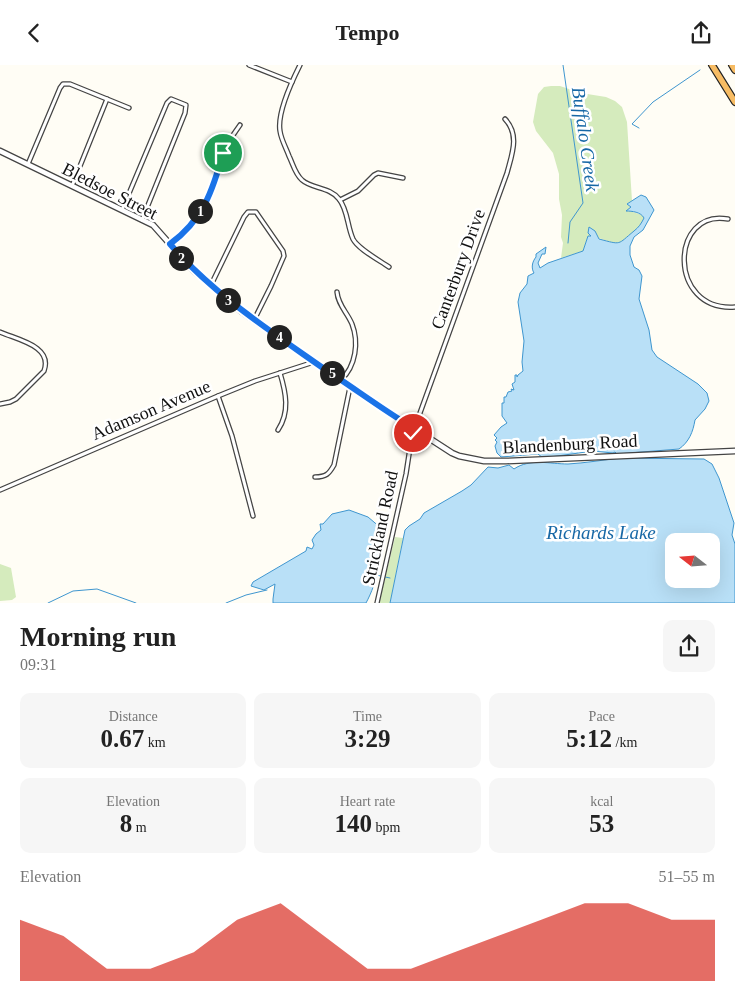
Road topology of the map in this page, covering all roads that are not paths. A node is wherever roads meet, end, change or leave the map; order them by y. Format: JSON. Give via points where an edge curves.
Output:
{"nodes":[{"id":1,"x":250,"y":65,"type":"edge"},
{"id":2,"x":300,"y":65,"type":"edge"},
{"id":3,"x":712,"y":65,"type":"edge"},
{"id":4,"x":732,"y":65,"type":"edge"},
{"id":5,"x":735,"y":70,"type":"edge"},
{"id":6,"x":292,"y":82,"type":"junction"},
{"id":7,"x":107,"y":99,"type":"junction"},
{"id":8,"x":735,"y":102,"type":"edge"},
{"id":9,"x":129,"y":108,"type":"dead end"},
{"id":10,"x":505,"y":119,"type":"dead end"},
{"id":11,"x":240,"y":125,"type":"dead end"},
{"id":12,"x":0,"y":151,"type":"edge"},
{"id":13,"x":28,"y":165,"type":"junction"},
{"id":14,"x":403,"y":178,"type":"dead end"},
{"id":15,"x":72,"y":187,"type":"junction"},
{"id":16,"x":340,"y":200,"type":"junction"},
{"id":17,"x":122,"y":210,"type":"junction"},
{"id":18,"x":728,"y":219,"type":"dead end"},
{"id":19,"x":142,"y":220,"type":"junction"},
{"id":20,"x":170,"y":244,"type":"junction"},
{"id":21,"x":389,"y":267,"type":"dead end"},
{"id":22,"x":211,"y":285,"type":"junction"},
{"id":23,"x":337,"y":292,"type":"dead end"},
{"id":24,"x":735,"y":307,"type":"edge"},
{"id":25,"x":254,"y":320,"type":"junction"},
{"id":26,"x":0,"y":332,"type":"edge"},
{"id":27,"x":315,"y":362,"type":"junction"},
{"id":28,"x":280,"y":373,"type":"junction"},
{"id":29,"x":341,"y":379,"type":"junction"},
{"id":30,"x":350,"y":387,"type":"junction"},
{"id":31,"x":218,"y":396,"type":"junction"},
{"id":32,"x":0,"y":404,"type":"edge"},
{"id":33,"x":415,"y":429,"type":"junction"},
{"id":34,"x":278,"y":430,"type":"dead end"},
{"id":35,"x":735,"y":451,"type":"edge"},
{"id":36,"x":315,"y":477,"type":"dead end"},
{"id":37,"x":0,"y":490,"type":"edge"},
{"id":38,"x":252,"y":516,"type":"dead end"},
{"id":39,"x":377,"y":603,"type":"edge"}],
"edges":[{"from":1,"to":6,"type":"street"},
{"from":2,"to":6,"type":"street"},
{"from":3,"to":8,"type":"highway"},
{"from":4,"to":5,"type":"highway"},
{"from":6,"to":16,"type":"street","via":[[280,122],[281,136],[301,179]]},
{"from":7,"to":9,"type":"street"},
{"from":7,"to":13,"type":"street","via":[[70,84],[63,85]]},
{"from":7,"to":15,"type":"street"},
{"from":10,"to":33,"type":"street","name":"Canterbury Drive","via":[[514,135],[508,173]]},
{"from":11,"to":20,"type":"street","via":[[227,145],[206,202],[189,227]]},
{"from":12,"to":13,"type":"street","name":"Bledsoe Street"},
{"from":13,"to":15,"type":"street","name":"Bledsoe Street"},
{"from":14,"to":16,"type":"street","via":[[378,173],[358,191]]},
{"from":15,"to":17,"type":"street","name":"Bledsoe Street"},
{"from":16,"to":21,"type":"street","via":[[354,240]]},
{"from":17,"to":19,"type":"street","name":"Bledsoe Street"},
{"from":17,"to":19,"type":"street","via":[[167,103],[171,99],[186,105]]},
{"from":18,"to":24,"type":"street","via":[[708,220],[693,232],[685,245],[684,271],[692,289],[701,299]]},
{"from":19,"to":20,"type":"street","name":"Bledsoe Street","via":[[153,225]]},
{"from":20,"to":22,"type":"street","name":"Bledsoe Street"},
{"from":22,"to":25,"type":"street","name":"Bledsoe Street"},
{"from":22,"to":25,"type":"street","via":[[244,217],[248,212],[256,212],[284,256]]},
{"from":23,"to":29,"type":"street","via":[[337,300],[351,323],[355,344],[350,368]]},
{"from":25,"to":27,"type":"street","name":"Bledsoe Street"},
{"from":26,"to":32,"type":"street","via":[[44,353],[46,365],[16,399]]},
{"from":27,"to":28,"type":"street","name":"Adamson Avenue"},
{"from":27,"to":29,"type":"street","name":"Bledsoe Street"},
{"from":28,"to":31,"type":"street","name":"Adamson Avenue"},
{"from":28,"to":34,"type":"street","via":[[286,401],[285,415]]},
{"from":29,"to":30,"type":"street","name":"Bledsoe Street"},
{"from":30,"to":33,"type":"street","name":"Bledsoe Street"},
{"from":30,"to":36,"type":"street","via":[[334,465],[323,477]]},
{"from":31,"to":37,"type":"street","name":"Adamson Avenue"},
{"from":31,"to":38,"type":"street","via":[[232,436]]},
{"from":33,"to":35,"type":"street","name":"Blandenburg Road","via":[[459,456],[484,461]]},
{"from":33,"to":39,"type":"street","name":"Strickland Road"}]}
